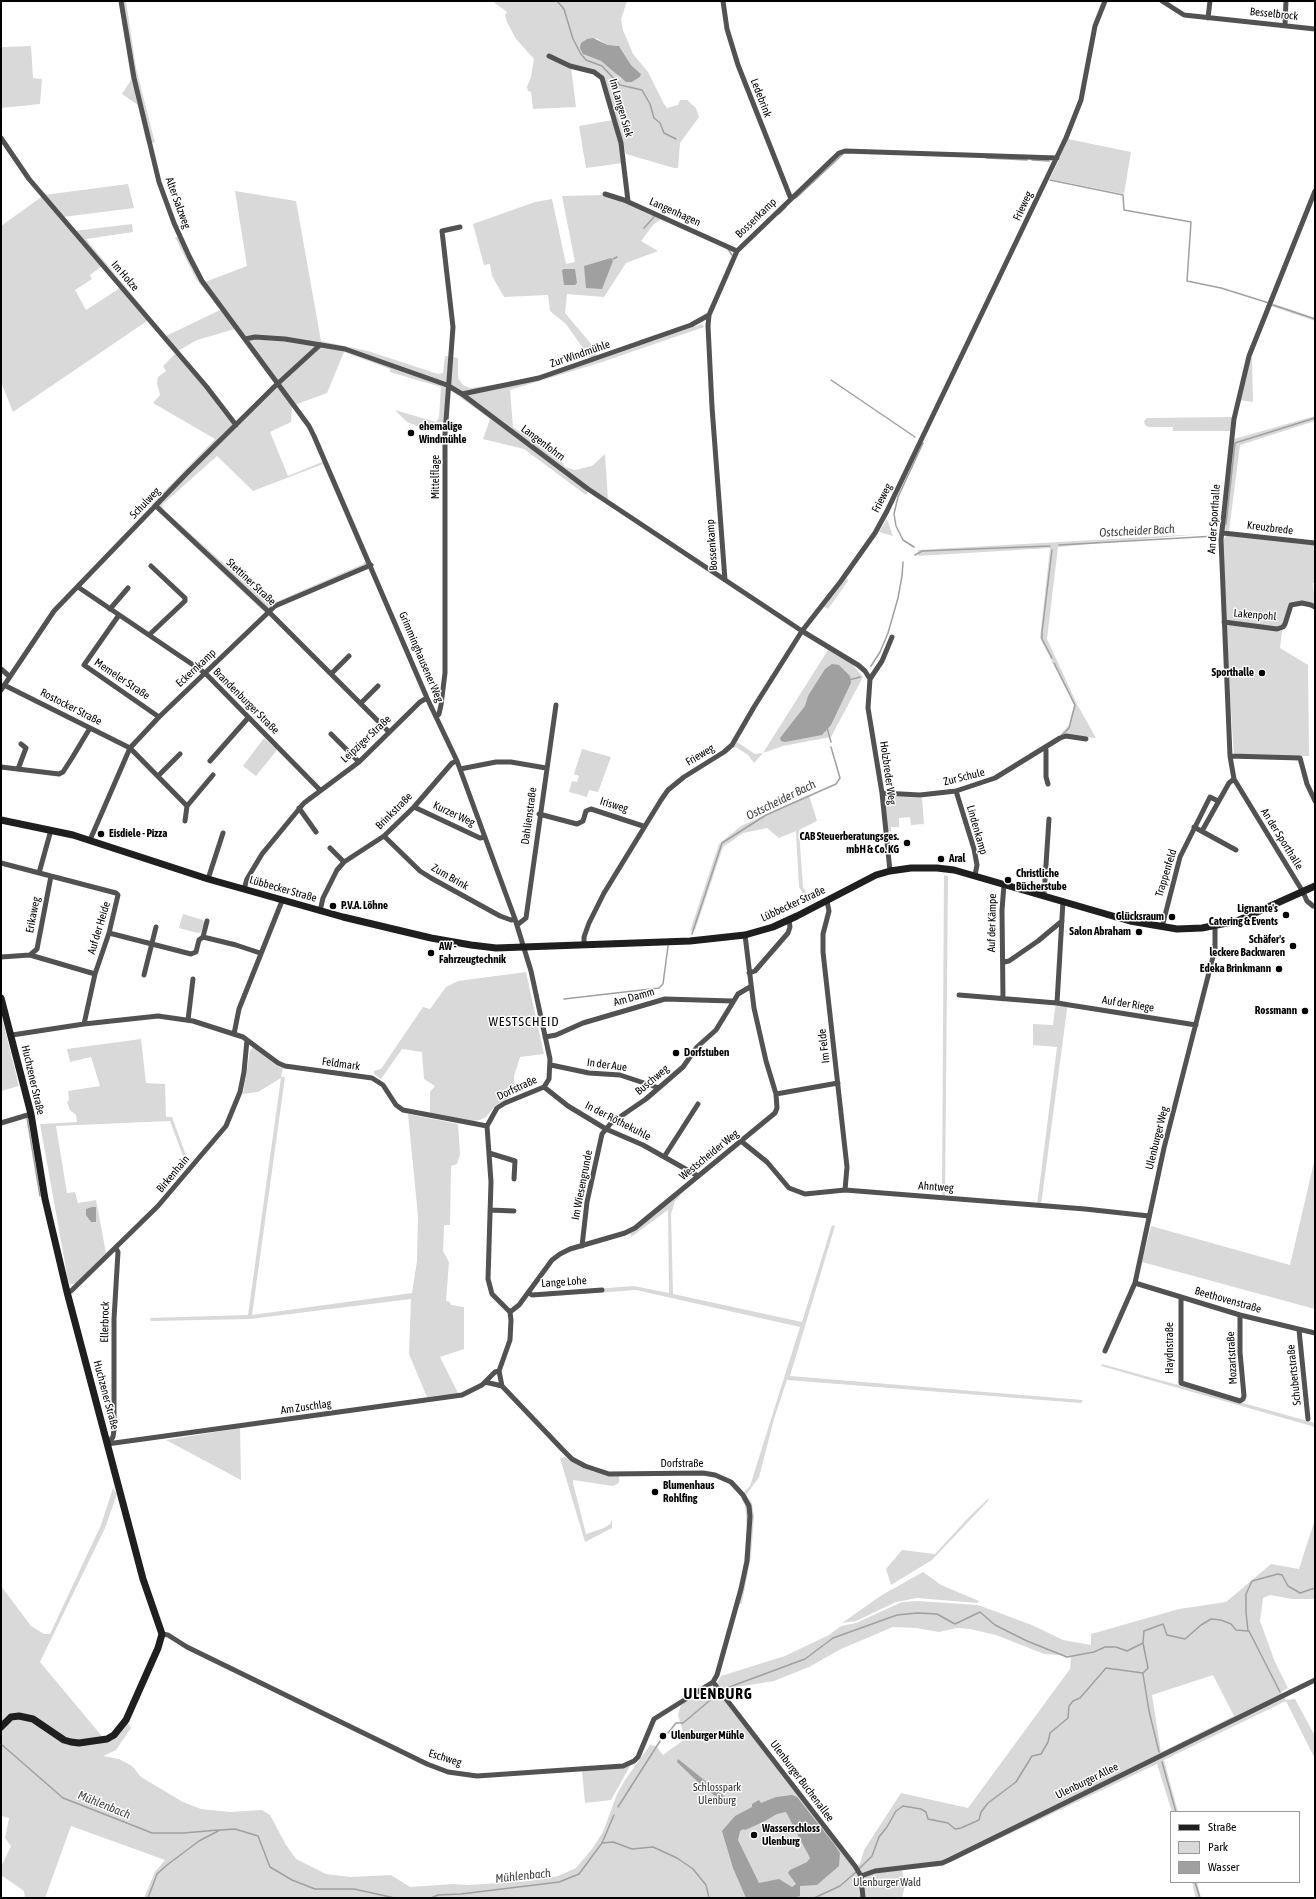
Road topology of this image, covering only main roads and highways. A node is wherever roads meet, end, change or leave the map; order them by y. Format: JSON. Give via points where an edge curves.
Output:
{"nodes":[{"id":1,"x":1,"y":820,"type":"edge"},
{"id":2,"x":1315,"y":886,"type":"edge"},
{"id":3,"x":1,"y":998,"type":"edge"},
{"id":4,"x":3,"y":1010,"type":"edge"},
{"id":5,"x":1,"y":1727,"type":"edge"}],
"edges":[{"from":1,"to":2,"type":"main road","name":"Lübbecker Straße","via":[[90,840],[208,879],[320,911],[455,943],[496,948],[690,941],[744,935],[789,920],[863,881],[890,871],[947,869],[1130,920],[1184,929],[1215,926],[1252,915]]},
{"from":3,"to":4,"type":"main road","name":"Huchzener Straße"},
{"from":4,"to":5,"type":"main road","name":"Huchzener Straße","via":[[12,1035],[31,1114],[45,1199],[67,1292],[147,1593],[162,1634],[126,1720],[119,1730],[107,1739],[79,1743],[64,1740],[26,1716],[11,1717]]}]}
